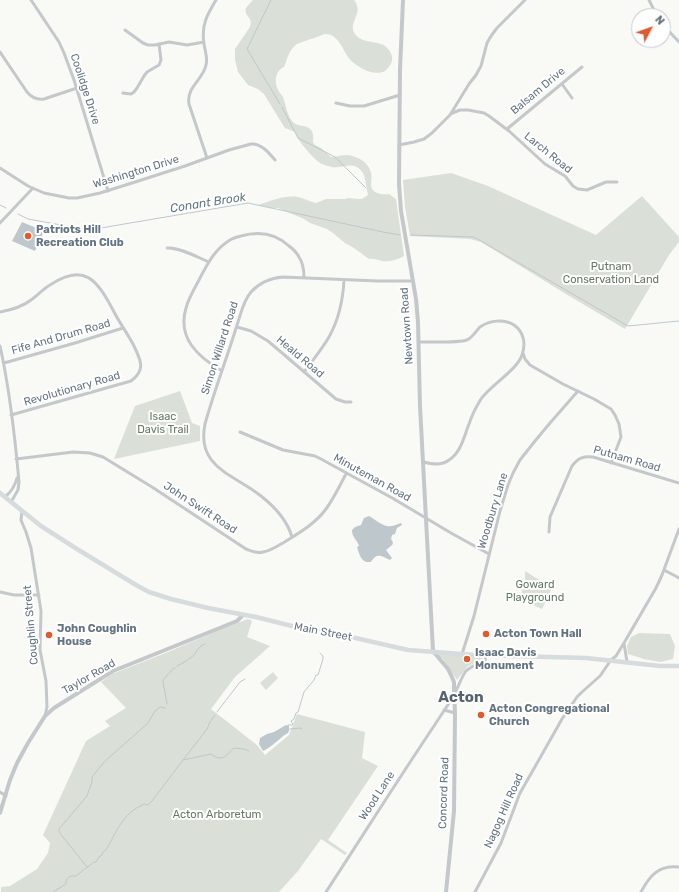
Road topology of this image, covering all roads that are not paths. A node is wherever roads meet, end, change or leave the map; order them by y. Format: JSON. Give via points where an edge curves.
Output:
{"nodes":[{"id":1,"x":31,"y":0,"type":"edge"},
{"id":2,"x":216,"y":0,"type":"edge"},
{"id":3,"x":403,"y":0,"type":"edge"},
{"id":4,"x":525,"y":0,"type":"edge"},
{"id":5,"x":125,"y":30,"type":"dead end"},
{"id":6,"x":671,"y":34,"type":"edge"},
{"id":7,"x":204,"y":42,"type":"junction"},
{"id":8,"x":679,"y":42,"type":"edge"},
{"id":9,"x":158,"y":44,"type":"junction"},
{"id":10,"x":0,"y":52,"type":"edge"},
{"id":11,"x":582,"y":67,"type":"dead end"},
{"id":12,"x":562,"y":84,"type":"junction"},
{"id":13,"x":76,"y":88,"type":"junction"},
{"id":14,"x":123,"y":93,"type":"dead end"},
{"id":15,"x":400,"y":95,"type":"junction"},
{"id":16,"x":572,"y":98,"type":"dead end"},
{"id":17,"x":336,"y":103,"type":"dead end"},
{"id":18,"x":450,"y":115,"type":"junction"},
{"id":19,"x":507,"y":129,"type":"junction"},
{"id":20,"x":399,"y":145,"type":"junction"},
{"id":21,"x":207,"y":158,"type":"junction"},
{"id":22,"x":275,"y":160,"type":"dead end"},
{"id":23,"x":0,"y":168,"type":"edge"},
{"id":24,"x":617,"y":182,"type":"dead end"},
{"id":25,"x":33,"y":188,"type":"junction"},
{"id":26,"x":108,"y":191,"type":"junction"},
{"id":27,"x":0,"y":223,"type":"edge"},
{"id":28,"x":167,"y":248,"type":"dead end"},
{"id":29,"x":209,"y":262,"type":"junction"},
{"id":30,"x":304,"y":278,"type":"junction"},
{"id":31,"x":344,"y":280,"type":"junction"},
{"id":32,"x":413,"y":281,"type":"junction"},
{"id":33,"x":0,"y":312,"type":"edge"},
{"id":34,"x":237,"y":327,"type":"junction"},
{"id":35,"x":123,"y":328,"type":"junction"},
{"id":36,"x":419,"y":342,"type":"junction"},
{"id":37,"x":0,"y":346,"type":"edge"},
{"id":38,"x":523,"y":353,"type":"junction"},
{"id":39,"x":4,"y":363,"type":"junction"},
{"id":40,"x":222,"y":370,"type":"junction"},
{"id":41,"x":304,"y":372,"type":"junction"},
{"id":42,"x":578,"y":391,"type":"junction"},
{"id":43,"x":351,"y":402,"type":"dead end"},
{"id":44,"x":12,"y":416,"type":"junction"},
{"id":45,"x":240,"y":432,"type":"dead end"},
{"id":46,"x":16,"y":459,"type":"junction"},
{"id":47,"x":423,"y":462,"type":"junction"},
{"id":48,"x":611,"y":463,"type":"junction"},
{"id":49,"x":18,"y":472,"type":"junction"},
{"id":50,"x":346,"y":474,"type":"junction"},
{"id":51,"x":679,"y":483,"type":"edge"},
{"id":52,"x":0,"y":493,"type":"edge"},
{"id":53,"x":5,"y":496,"type":"junction"},
{"id":54,"x":11,"y":502,"type":"junction"},
{"id":55,"x":22,"y":511,"type":"junction"},
{"id":56,"x":426,"y":518,"type":"junction"},
{"id":57,"x":679,"y":529,"type":"edge"},
{"id":58,"x":549,"y":532,"type":"dead end"},
{"id":59,"x":292,"y":537,"type":"junction"},
{"id":60,"x":489,"y":554,"type":"junction"},
{"id":61,"x":664,"y":570,"type":"junction"},
{"id":62,"x":679,"y":578,"type":"edge"},
{"id":63,"x":0,"y":592,"type":"edge"},
{"id":64,"x":39,"y":595,"type":"junction"},
{"id":65,"x":243,"y":615,"type":"junction"},
{"id":66,"x":624,"y":643,"type":"junction"},
{"id":67,"x":433,"y":652,"type":"junction"},
{"id":68,"x":462,"y":654,"type":"junction"},
{"id":69,"x":486,"y":655,"type":"junction"},
{"id":70,"x":611,"y":660,"type":"junction"},
{"id":71,"x":627,"y":662,"type":"junction"},
{"id":72,"x":679,"y":666,"type":"edge"},
{"id":73,"x":455,"y":694,"type":"junction"},
{"id":74,"x":444,"y":710,"type":"junction"},
{"id":75,"x":455,"y":713,"type":"junction"},
{"id":76,"x":45,"y":716,"type":"junction"},
{"id":77,"x":0,"y":792,"type":"edge"},
{"id":78,"x":6,"y":796,"type":"junction"},
{"id":79,"x":0,"y":813,"type":"edge"},
{"id":80,"x":679,"y":867,"type":"edge"},
{"id":81,"x":326,"y":892,"type":"edge"},
{"id":82,"x":446,"y":892,"type":"edge"},
{"id":83,"x":475,"y":892,"type":"edge"},
{"id":84,"x":641,"y":892,"type":"edge"}],
"edges":[{"from":1,"to":13,"type":"street","name":"Coolidge Drive","via":[[63,49]]},
{"from":2,"to":7,"type":"street","via":[[205,19]]},
{"from":3,"to":15,"type":"street","name":"Newtown Road"},
{"from":4,"to":18,"type":"street","via":[[491,36],[481,66]]},
{"from":5,"to":9,"type":"street","via":[[146,44]]},
{"from":6,"to":8,"type":"street"},
{"from":7,"to":9,"type":"street","via":[[187,45],[169,42]]},
{"from":7,"to":21,"type":"street","via":[[206,66],[191,90],[189,100]]},
{"from":9,"to":14,"type":"street","via":[[161,60],[159,65],[147,72],[134,92]]},
{"from":10,"to":13,"type":"street","via":[[32,97],[40,100]]},
{"from":11,"to":12,"type":"street","name":"Balsam Drive"},
{"from":12,"to":16,"type":"street"},
{"from":12,"to":19,"type":"street","name":"Balsam Drive"},
{"from":13,"to":26,"type":"street","name":"Coolidge Drive"},
{"from":15,"to":17,"type":"street","via":[[364,106]]},
{"from":15,"to":20,"type":"street","name":"Newtown Road"},
{"from":18,"to":19,"type":"street","name":"Larch Road","via":[[460,110],[484,113]]},
{"from":18,"to":20,"type":"street","via":[[424,139]]},
{"from":19,"to":24,"type":"street","name":"Larch Road","via":[[545,164],[563,175],[578,189],[587,190],[606,182]]},
{"from":20,"to":32,"type":"street","name":"Newtown Road","via":[[400,201]]},
{"from":21,"to":22,"type":"street","name":"Washington Drive","via":[[255,144],[262,147]]},
{"from":21,"to":26,"type":"street","name":"Washington Drive"},
{"from":23,"to":25,"type":"street","name":"Washington Drive"},
{"from":25,"to":26,"type":"street","name":"Washington Drive","via":[[69,198]]},
{"from":25,"to":27,"type":"street"},
{"from":28,"to":29,"type":"street"},
{"from":29,"to":30,"type":"street","via":[[217,250],[231,239],[250,233],[268,234],[285,242],[295,251],[302,263]]},
{"from":29,"to":40,"type":"street","via":[[189,298],[184,327],[195,351]]},
{"from":30,"to":31,"type":"street","name":"Simon Willard Road"},
{"from":30,"to":34,"type":"street","name":"Simon Willard Road","via":[[273,278],[257,286],[243,304]]},
{"from":31,"to":32,"type":"street","name":"Simon Willard Road"},
{"from":31,"to":41,"type":"street","via":[[343,297],[336,322],[325,343]]},
{"from":32,"to":36,"type":"street","name":"Newtown Road"},
{"from":33,"to":35,"type":"street","name":"Revolutionary Road","via":[[26,303],[65,276],[77,274],[88,277],[100,287]]},
{"from":34,"to":40,"type":"street","name":"Simon Willard Road"},
{"from":34,"to":41,"type":"street","name":"Heald Road","via":[[261,336]]},
{"from":35,"to":39,"type":"street","name":"Fife And Drum Road"},
{"from":35,"to":44,"type":"street","name":"Revolutionary Road","via":[[140,358],[140,371],[134,379]]},
{"from":36,"to":38,"type":"street","via":[[468,339],[487,323],[503,321],[517,327],[522,334]]},
{"from":36,"to":47,"type":"street","name":"Newtown Road"},
{"from":37,"to":39,"type":"street"},
{"from":38,"to":42,"type":"street","via":[[530,365]]},
{"from":38,"to":47,"type":"street","via":[[516,365],[483,397],[474,410],[459,449],[453,457],[434,465]]},
{"from":39,"to":44,"type":"street"},
{"from":40,"to":59,"type":"street","name":"Simon Willard Road","via":[[205,424],[204,448],[218,468],[260,495],[276,510],[289,528]]},
{"from":41,"to":43,"type":"street","name":"Heald Road","via":[[336,399]]},
{"from":42,"to":48,"type":"street","via":[[607,406],[615,415],[621,437]]},
{"from":42,"to":60,"type":"street","name":"Woodbury Lane","via":[[520,460],[505,495]]},
{"from":44,"to":46,"type":"street"},
{"from":45,"to":50,"type":"street","name":"Minuteman Road","via":[[283,450],[315,456]]},
{"from":46,"to":49,"type":"street"},
{"from":46,"to":59,"type":"street","name":"John Swift Road","via":[[73,452],[95,454],[125,470],[252,552],[272,549]]},
{"from":47,"to":56,"type":"street","name":"Newtown Road"},
{"from":48,"to":51,"type":"street","name":"Putnam Road"},
{"from":48,"to":58,"type":"street","name":"Putnam Road","via":[[585,456],[574,463],[550,517]]},
{"from":49,"to":53,"type":"street","via":[[13,488]]},
{"from":49,"to":54,"type":"street","via":[[18,490]]},
{"from":50,"to":56,"type":"street","name":"Minuteman Road"},
{"from":50,"to":59,"type":"street","name":"John Swift Road","via":[[326,510],[314,523]]},
{"from":52,"to":53,"type":"main road","name":"Main Street"},
{"from":53,"to":54,"type":"main road","name":"Main Street"},
{"from":54,"to":55,"type":"main road","name":"Main Street"},
{"from":55,"to":64,"type":"street","name":"Coughlin Street","via":[[21,520],[31,548]]},
{"from":55,"to":65,"type":"main road","name":"Main Street","via":[[71,546],[149,592]]},
{"from":56,"to":60,"type":"street","name":"Minuteman Road"},
{"from":56,"to":67,"type":"street","name":"Newtown Road"},
{"from":57,"to":61,"type":"street","name":"Nagog Hill Road"},
{"from":60,"to":68,"type":"street","name":"Woodbury Lane"},
{"from":61,"to":62,"type":"street"},
{"from":61,"to":66,"type":"street","name":"Nagog Hill Road"},
{"from":63,"to":64,"type":"street"},
{"from":64,"to":76,"type":"street","name":"Coughlin Street","via":[[40,650],[46,681]]},
{"from":65,"to":67,"type":"main road","name":"Main Street","via":[[408,650]]},
{"from":65,"to":76,"type":"street","name":"Taylor Road","via":[[237,620],[113,671],[65,700]]},
{"from":66,"to":70,"type":"street","name":"Nagog Hill Road"},
{"from":66,"to":71,"type":"street"},
{"from":67,"to":68,"type":"main road","name":"Main Street"},
{"from":67,"to":73,"type":"street","name":"Concord Road","via":[[448,669],[454,682]]},
{"from":68,"to":69,"type":"main road","name":"Main Street"},
{"from":69,"to":70,"type":"main road","name":"Main Street"},
{"from":69,"to":73,"type":"street","name":"Concord Road","via":[[485,661],[471,667],[464,674]]},
{"from":70,"to":71,"type":"main road","name":"Main Street"},
{"from":70,"to":83,"type":"street","name":"Nagog Hill Road","via":[[600,676],[577,697],[562,719],[520,793],[500,843]]},
{"from":71,"to":72,"type":"main road","name":"Main Street"},
{"from":73,"to":74,"type":"street","name":"Wood Lane"},
{"from":73,"to":75,"type":"street","name":"Concord Road"},
{"from":74,"to":75,"type":"street"},
{"from":74,"to":81,"type":"street","name":"Wood Lane"},
{"from":75,"to":82,"type":"street","name":"Concord Road","via":[[454,811]]},
{"from":76,"to":78,"type":"street","name":"Taylor Road","via":[[17,763]]},
{"from":77,"to":78,"type":"street"},
{"from":78,"to":79,"type":"street","name":"Taylor Road"},
{"from":80,"to":84,"type":"street","via":[[659,870]]}]}
